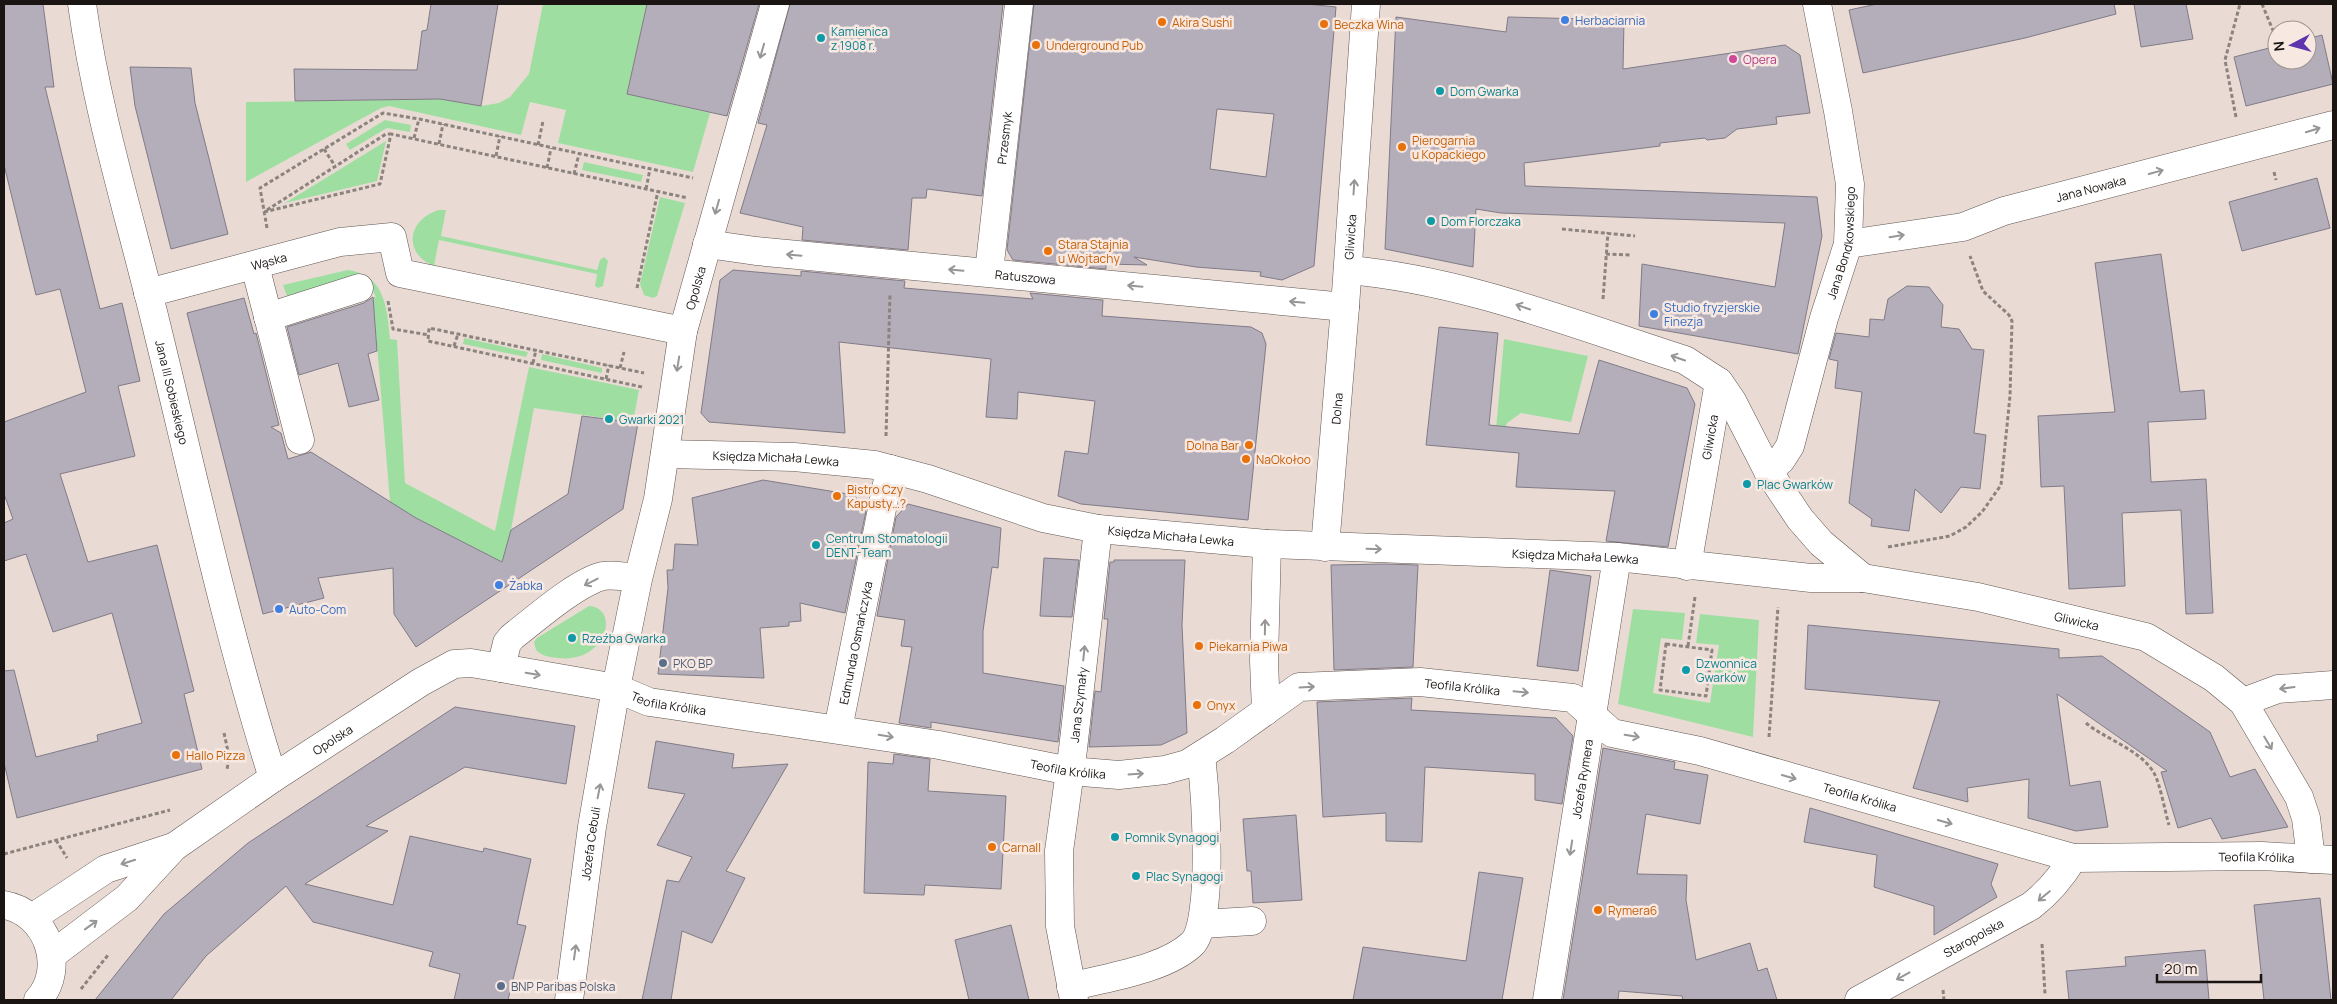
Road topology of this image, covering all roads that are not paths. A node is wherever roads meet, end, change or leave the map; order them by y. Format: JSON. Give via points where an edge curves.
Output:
{"nodes":[{"id":1,"x":82,"y":4,"type":"edge"},
{"id":2,"x":776,"y":4,"type":"edge"},
{"id":3,"x":1020,"y":4,"type":"edge"},
{"id":4,"x":1366,"y":4,"type":"edge"},
{"id":5,"x":1818,"y":4,"type":"edge"},
{"id":6,"x":2333,"y":125,"type":"edge"},
{"id":7,"x":707,"y":244,"type":"junction"},
{"id":8,"x":1848,"y":244,"type":"junction"},
{"id":9,"x":255,"y":266,"type":"junction"},
{"id":10,"x":1348,"y":270,"type":"junction"},
{"id":11,"x":989,"y":272,"type":"junction"},
{"id":12,"x":360,"y":288,"type":"dead end"},
{"id":13,"x":148,"y":293,"type":"junction"},
{"id":14,"x":1345,"y":307,"type":"junction"},
{"id":15,"x":268,"y":317,"type":"junction"},
{"id":16,"x":684,"y":331,"type":"junction"},
{"id":17,"x":1720,"y":382,"type":"junction"},
{"id":18,"x":300,"y":440,"type":"dead end"},
{"id":19,"x":665,"y":454,"type":"junction"},
{"id":20,"x":890,"y":469,"type":"junction"},
{"id":21,"x":1768,"y":471,"type":"junction"},
{"id":22,"x":1098,"y":530,"type":"junction"},
{"id":23,"x":1266,"y":544,"type":"junction"},
{"id":24,"x":1325,"y":547,"type":"junction"},
{"id":25,"x":1617,"y":557,"type":"junction"},
{"id":26,"x":1687,"y":566,"type":"junction"},
{"id":27,"x":1863,"y":578,"type":"junction"},
{"id":28,"x":638,"y":579,"type":"junction"},
{"id":29,"x":501,"y":668,"type":"junction"},
{"id":30,"x":2333,"y":685,"type":"edge"},
{"id":31,"x":616,"y":688,"type":"junction"},
{"id":32,"x":2243,"y":702,"type":"junction"},
{"id":33,"x":1266,"y":711,"type":"junction"},
{"id":34,"x":1592,"y":713,"type":"junction"},
{"id":35,"x":838,"y":729,"type":"junction"},
{"id":36,"x":1201,"y":756,"type":"junction"},
{"id":37,"x":1070,"y":771,"type":"junction"},
{"id":38,"x":273,"y":778,"type":"junction"},
{"id":39,"x":174,"y":847,"type":"junction"},
{"id":40,"x":2073,"y":858,"type":"junction"},
{"id":41,"x":2322,"y":860,"type":"edge"},
{"id":42,"x":4,"y":905,"type":"edge"},
{"id":43,"x":32,"y":918,"type":"junction"},
{"id":44,"x":1252,"y":921,"type":"dead end"},
{"id":45,"x":1202,"y":924,"type":"junction"},
{"id":46,"x":52,"y":955,"type":"junction"},
{"id":47,"x":1072,"y":994,"type":"edge"},
{"id":48,"x":38,"y":1000,"type":"edge"},
{"id":49,"x":569,"y":1000,"type":"edge"},
{"id":50,"x":1547,"y":1000,"type":"edge"},
{"id":51,"x":1859,"y":1000,"type":"edge"}],
"edges":[{"from":1,"to":13,"type":"street","name":"Jana III Sobieskiego","via":[[103,121]]},
{"from":2,"to":7,"type":"street","name":"Opolska","one_way":true},
{"from":3,"to":11,"type":"street","name":"Przesmyk"},
{"from":10,"to":4,"type":"street","name":"Gliwicka","one_way":true},
{"from":5,"to":8,"type":"street","name":"Jana Bondkowskiego","via":[[1850,184]]},
{"from":8,"to":6,"type":"street","name":"Jana Nowaka","one_way":true,"via":[[1963,226],[2004,212]]},
{"from":11,"to":7,"type":"street","name":"Ratuszowa","one_way":true},
{"from":7,"to":16,"type":"street","name":"Opolska"},
{"from":8,"to":21,"type":"street","name":"Jana Bondkowskiego","via":[[1790,446]]},
{"from":9,"to":13,"type":"street","name":"Wąska"},
{"from":9,"to":15,"type":"street"},
{"from":9,"to":16,"type":"street","name":"Wąska","via":[[340,242],[392,237],[400,273]]},
{"from":10,"to":14,"type":"street","name":"Dolna"},
{"from":17,"to":10,"type":"street","name":"Gliwicka","one_way":true,"via":[[1685,360],[1503,300],[1378,273]]},
{"from":14,"to":11,"type":"street","name":"Ratuszowa","one_way":true},
{"from":12,"to":15,"type":"street"},
{"from":13,"to":38,"type":"street","name":"Jana III Sobieskiego","via":[[252,713]]},
{"from":14,"to":24,"type":"street","name":"Dolna"},
{"from":15,"to":18,"type":"street"},
{"from":16,"to":19,"type":"street","name":"Opolska","one_way":true},
{"from":17,"to":21,"type":"street"},
{"from":17,"to":26,"type":"street","name":"Gliwicka"},
{"from":19,"to":20,"type":"street","name":"Księdza Michała Lewka","via":[[794,457],[860,462]]},
{"from":19,"to":28,"type":"street","name":"Opolska","via":[[658,499]]},
{"from":20,"to":22,"type":"street","name":"Księdza Michała Lewka","via":[[1043,518]]},
{"from":20,"to":35,"type":"street","name":"Edmunda Osmańczyka"},
{"from":21,"to":27,"type":"street","via":[[1800,519]]},
{"from":22,"to":23,"type":"street","name":"Księdza Michała Lewka"},
{"from":37,"to":22,"type":"street","name":"Jana Szymały","one_way":true},
{"from":23,"to":24,"type":"street","name":"Księdza Michała Lewka"},
{"from":33,"to":23,"type":"street","one_way":true},
{"from":24,"to":25,"type":"street","name":"Księdza Michała Lewka","one_way":true},
{"from":25,"to":26,"type":"street","name":"Księdza Michała Lewka"},
{"from":25,"to":34,"type":"street","name":"Józefa Rymera"},
{"from":26,"to":27,"type":"street","name":"Gliwicka","via":[[1811,578]]},
{"from":27,"to":32,"type":"street","name":"Gliwicka","via":[[1978,598],[2146,637],[2214,678]]},
{"from":28,"to":29,"type":"street","one_way":true,"via":[[603,576],[576,590],[512,637],[507,643]]},
{"from":28,"to":31,"type":"street","name":"Opolska"},
{"from":29,"to":31,"type":"street","name":"Opolska","one_way":true},
{"from":29,"to":38,"type":"street","name":"Opolska","via":[[463,663],[445,668]]},
{"from":30,"to":32,"type":"street","one_way":true,"via":[[2278,689]]},
{"from":31,"to":35,"type":"street","name":"Teofila Królika","via":[[649,702]]},
{"from":49,"to":31,"type":"street","name":"Józefa Cebuli","one_way":true,"via":[[592,827]]},
{"from":32,"to":41,"type":"street","name":"Gliwicka","one_way":true,"via":[[2299,797]]},
{"from":33,"to":34,"type":"street","name":"Teofila Królika","one_way":true,"via":[[1299,687],[1420,682],[1573,698]]},
{"from":33,"to":36,"type":"street","name":"Teofila Królika"},
{"from":34,"to":40,"type":"street","name":"Teofila Królika","one_way":true,"via":[[1612,733],[1700,752]]},
{"from":34,"to":50,"type":"street","name":"Józefa Rymera","one_way":true},
{"from":35,"to":37,"type":"street","name":"Teofila Królika","one_way":true},
{"from":37,"to":36,"type":"street","name":"Teofila Królika","one_way":true,"via":[[1140,774],[1187,764]]},
{"from":36,"to":45,"type":"street","via":[[1206,837]]},
{"from":37,"to":47,"type":"street","name":"Jana Szymały","via":[[1059,851],[1060,926]]},
{"from":38,"to":39,"type":"street","name":"Opolska"},
{"from":39,"to":43,"type":"street","name":"Opolska","one_way":true,"via":[[106,869]]},
{"from":46,"to":39,"type":"street","name":"Opolska","one_way":true,"via":[[127,898]]},
{"from":40,"to":41,"type":"street","name":"Teofila Królika","via":[[2262,856]]},
{"from":40,"to":51,"type":"street","name":"Staropolska","one_way":true,"via":[[2048,893],[2031,906]]},
{"from":42,"to":43,"type":"street"},
{"from":43,"to":46,"type":"street","via":[[45,935]]},
{"from":44,"to":45,"type":"street"},
{"from":45,"to":47,"type":"street","via":[[1193,942],[1176,956]]},
{"from":46,"to":48,"type":"street","via":[[51,975],[44,994]]}]}
